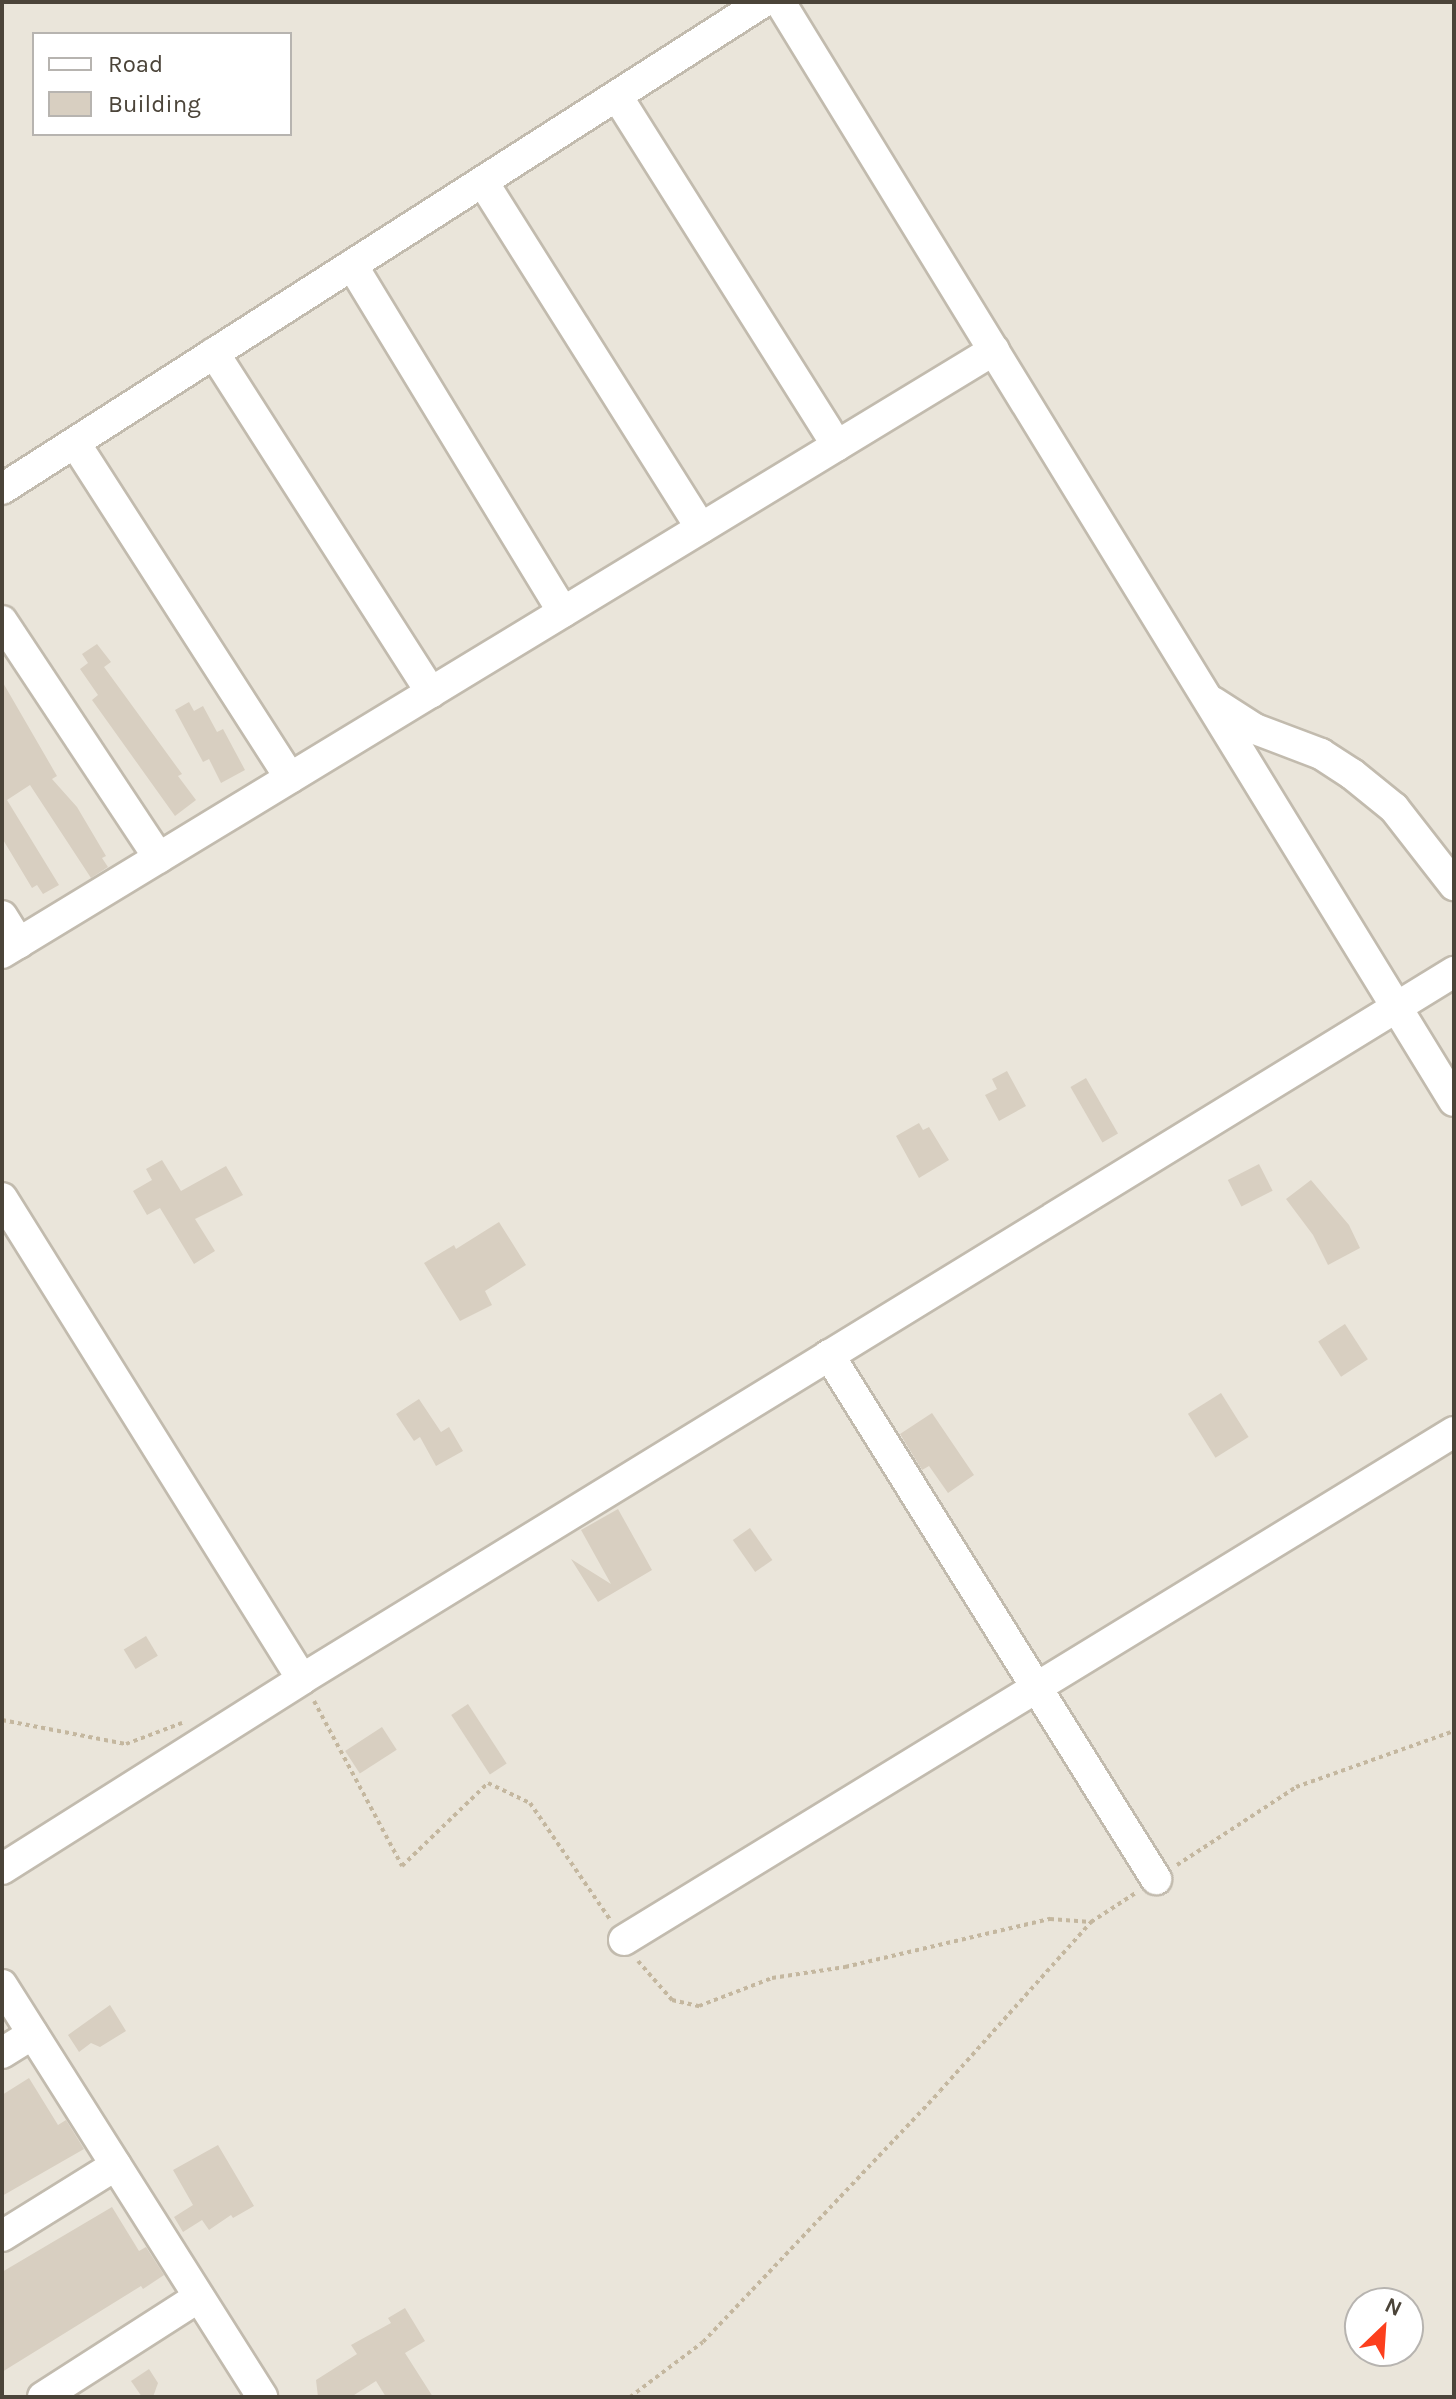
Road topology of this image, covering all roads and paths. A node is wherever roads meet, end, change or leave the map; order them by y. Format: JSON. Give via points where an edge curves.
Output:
{"nodes":[{"id":1,"x":763,"y":2,"type":"edge"},
{"id":2,"x":780,"y":2,"type":"edge"},
{"id":3,"x":617,"y":96,"type":"junction"},
{"id":4,"x":483,"y":182,"type":"junction"},
{"id":5,"x":352,"y":265,"type":"junction"},
{"id":6,"x":994,"y":350,"type":"junction"},
{"id":7,"x":214,"y":353,"type":"junction"},
{"id":8,"x":75,"y":443,"type":"junction"},
{"id":9,"x":837,"y":446,"type":"junction"},
{"id":10,"x":2,"y":489,"type":"edge"},
{"id":11,"x":701,"y":528,"type":"junction"},
{"id":12,"x":563,"y":612,"type":"junction"},
{"id":13,"x":2,"y":621,"type":"edge"},
{"id":14,"x":431,"y":692,"type":"junction"},
{"id":15,"x":1207,"y":699,"type":"junction"},
{"id":16,"x":290,"y":778,"type":"junction"},
{"id":17,"x":159,"y":858,"type":"junction"},
{"id":18,"x":1454,"y":885,"type":"edge"},
{"id":19,"x":2,"y":916,"type":"edge"},
{"id":20,"x":11,"y":948,"type":"edge"},
{"id":21,"x":1454,"y":972,"type":"edge"},
{"id":22,"x":1396,"y":1006,"type":"junction"},
{"id":23,"x":1454,"y":1101,"type":"edge"},
{"id":24,"x":2,"y":1198,"type":"edge"},
{"id":25,"x":829,"y":1355,"type":"junction"},
{"id":26,"x":1454,"y":1432,"type":"edge"},
{"id":27,"x":302,"y":1679,"type":"junction"},
{"id":28,"x":1036,"y":1687,"type":"junction"},
{"id":29,"x":2,"y":1720,"type":"edge"},
{"id":30,"x":185,"y":1722,"type":"dead end"},
{"id":31,"x":1454,"y":1731,"type":"edge"},
{"id":32,"x":2,"y":1869,"type":"edge"},
{"id":33,"x":1156,"y":1879,"type":"junction"},
{"id":34,"x":1091,"y":1922,"type":"junction"},
{"id":35,"x":624,"y":1940,"type":"junction"},
{"id":36,"x":2,"y":1985,"type":"edge"},
{"id":37,"x":33,"y":2034,"type":"junction"},
{"id":38,"x":2,"y":2053,"type":"edge"},
{"id":39,"x":116,"y":2165,"type":"junction"},
{"id":40,"x":2,"y":2236,"type":"edge"},
{"id":41,"x":199,"y":2297,"type":"junction"},
{"id":42,"x":43,"y":2397,"type":"edge"},
{"id":43,"x":262,"y":2397,"type":"edge"},
{"id":44,"x":630,"y":2397,"type":"edge"}],
"edges":[{"from":1,"to":3,"type":"street"},
{"from":2,"to":6,"type":"street"},
{"from":3,"to":4,"type":"street"},
{"from":3,"to":9,"type":"street"},
{"from":4,"to":5,"type":"street"},
{"from":4,"to":11,"type":"street"},
{"from":5,"to":7,"type":"street"},
{"from":5,"to":12,"type":"street"},
{"from":6,"to":9,"type":"street"},
{"from":6,"to":15,"type":"street"},
{"from":7,"to":8,"type":"street"},
{"from":7,"to":14,"type":"street"},
{"from":8,"to":10,"type":"street"},
{"from":8,"to":16,"type":"street"},
{"from":9,"to":11,"type":"street"},
{"from":11,"to":12,"type":"street"},
{"from":12,"to":14,"type":"street"},
{"from":13,"to":17,"type":"street"},
{"from":14,"to":16,"type":"street"},
{"from":15,"to":18,"type":"street","via":[[1255,729],[1321,754],[1352,774],[1394,808]]},
{"from":15,"to":22,"type":"street"},
{"from":16,"to":17,"type":"street"},
{"from":17,"to":20,"type":"street"},
{"from":19,"to":20,"type":"street"},
{"from":21,"to":22,"type":"street"},
{"from":22,"to":23,"type":"street"},
{"from":22,"to":25,"type":"street"},
{"from":24,"to":27,"type":"street"},
{"from":25,"to":27,"type":"street"},
{"from":25,"to":28,"type":"street"},
{"from":26,"to":28,"type":"street"},
{"from":27,"to":32,"type":"street"},
{"from":27,"to":35,"type":"path","via":[[402,1866],[488,1783],[530,1803]]},
{"from":28,"to":33,"type":"street"},
{"from":28,"to":35,"type":"street"},
{"from":29,"to":30,"type":"path","via":[[126,1744]]},
{"from":31,"to":33,"type":"path","via":[[1296,1787]]},
{"from":33,"to":34,"type":"path"},
{"from":34,"to":35,"type":"path","via":[[1050,1919],[845,1967],[772,1978],[699,2006],[672,2000]]},
{"from":34,"to":44,"type":"path","via":[[703,2342]]},
{"from":36,"to":37,"type":"street"},
{"from":37,"to":38,"type":"street"},
{"from":37,"to":39,"type":"street"},
{"from":39,"to":40,"type":"street"},
{"from":39,"to":41,"type":"street"},
{"from":41,"to":42,"type":"street"},
{"from":41,"to":43,"type":"street"}]}
